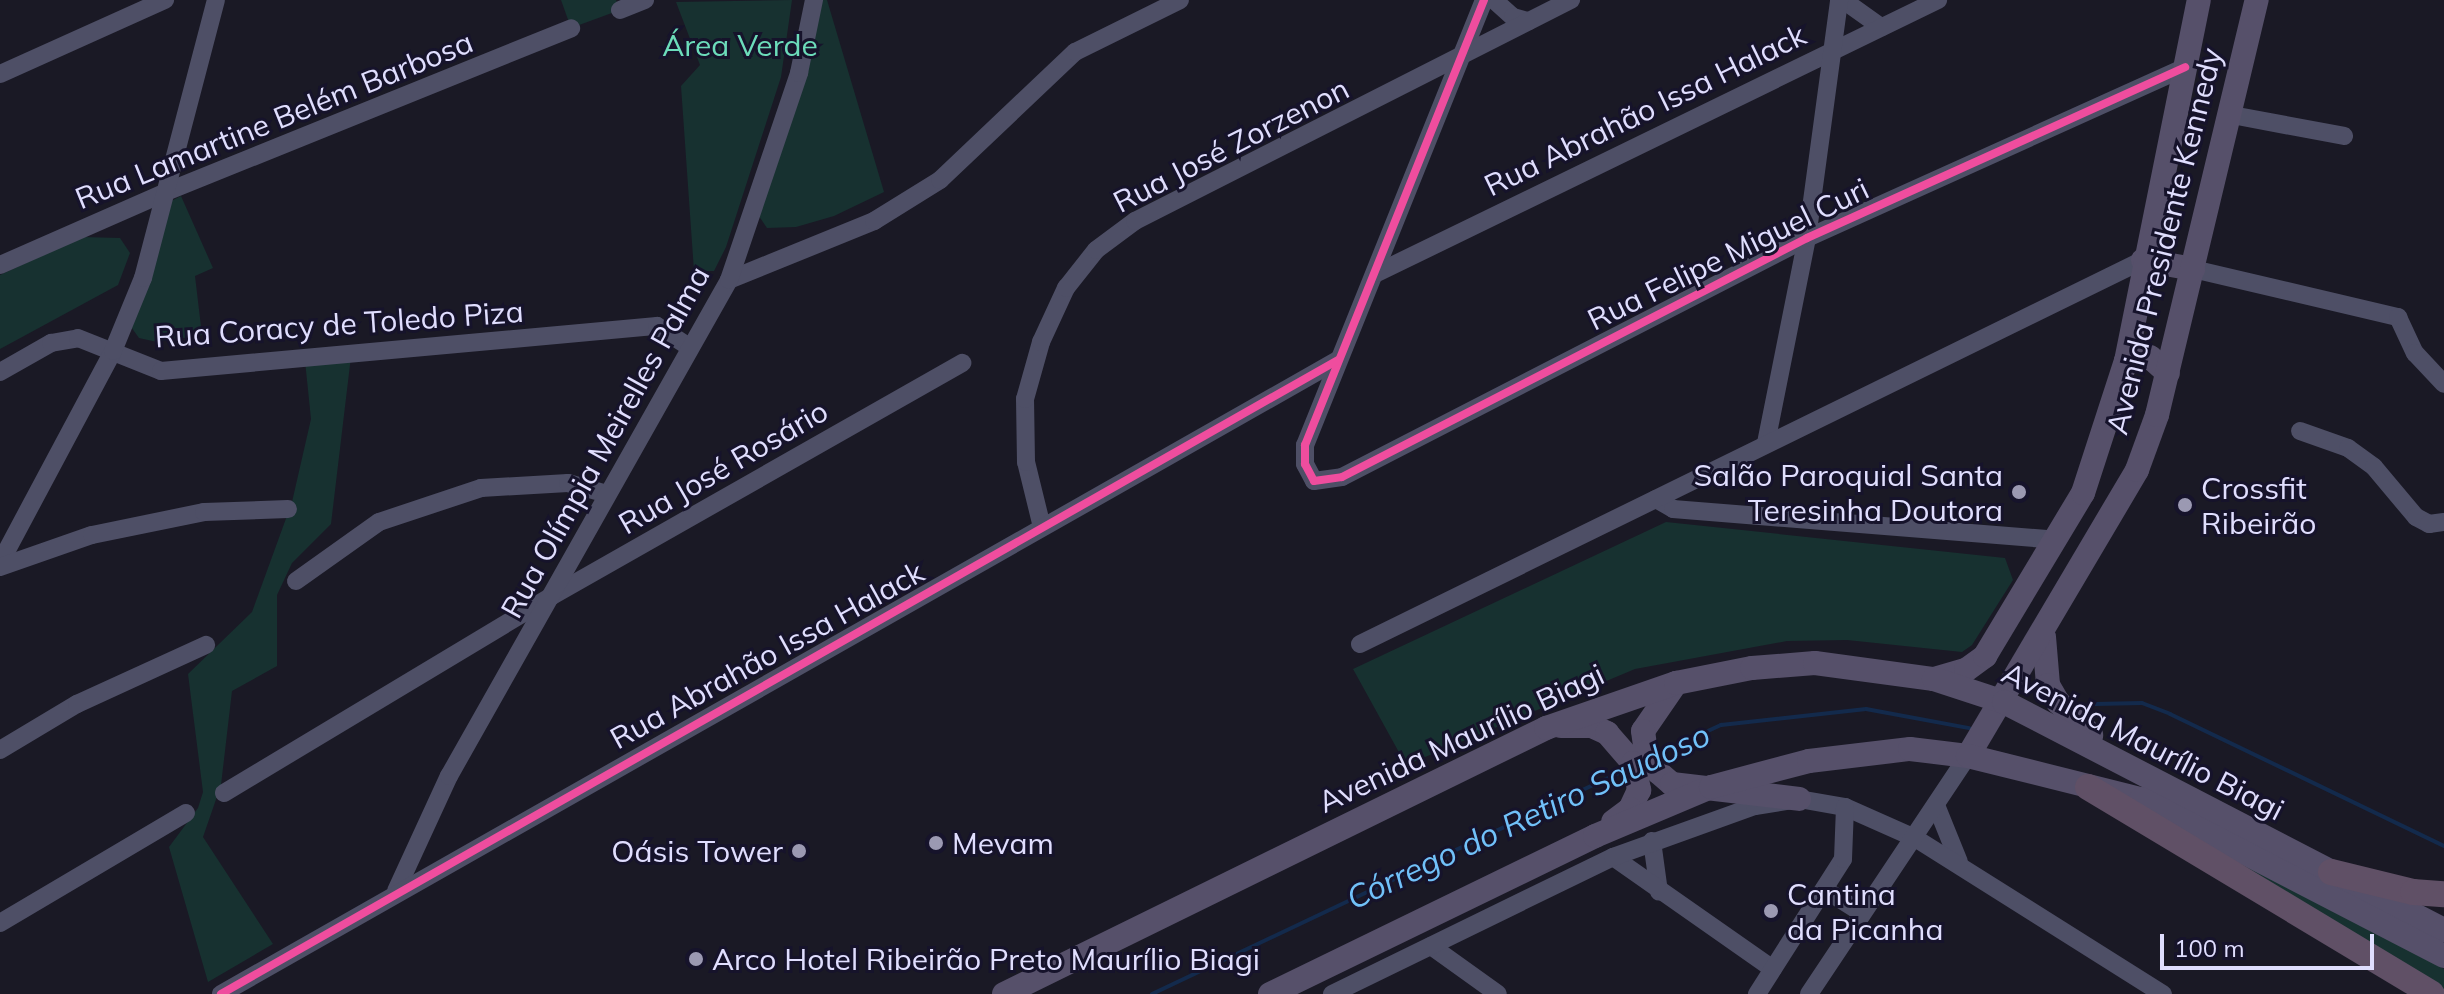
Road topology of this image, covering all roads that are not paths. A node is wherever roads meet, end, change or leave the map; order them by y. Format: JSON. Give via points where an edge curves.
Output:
{"nodes":[{"id":1,"x":165,"y":0,"type":"edge"},
{"id":2,"x":216,"y":0,"type":"edge"},
{"id":3,"x":645,"y":0,"type":"edge"},
{"id":4,"x":814,"y":0,"type":"edge"},
{"id":5,"x":1180,"y":0,"type":"edge"},
{"id":6,"x":1484,"y":0,"type":"edge"},
{"id":7,"x":1494,"y":0,"type":"edge"},
{"id":8,"x":1571,"y":0,"type":"edge"},
{"id":9,"x":1841,"y":0,"type":"edge"},
{"id":10,"x":1938,"y":0,"type":"edge"},
{"id":11,"x":2199,"y":0,"type":"edge"},
{"id":12,"x":2257,"y":0,"type":"edge"},
{"id":13,"x":620,"y":10,"type":"dead end"},
{"id":14,"x":1528,"y":21,"type":"junction"},
{"id":15,"x":1881,"y":27,"type":"junction"},
{"id":16,"x":571,"y":28,"type":"dead end"},
{"id":17,"x":1832,"y":49,"type":"junction"},
{"id":18,"x":1461,"y":60,"type":"junction"},
{"id":19,"x":2185,"y":67,"type":"junction"},
{"id":20,"x":0,"y":74,"type":"edge"},
{"id":21,"x":2232,"y":115,"type":"junction"},
{"id":22,"x":2344,"y":136,"type":"dead end"},
{"id":23,"x":166,"y":192,"type":"junction"},
{"id":24,"x":1807,"y":238,"type":"junction"},
{"id":25,"x":2143,"y":260,"type":"junction"},
{"id":26,"x":0,"y":265,"type":"edge"},
{"id":27,"x":2193,"y":269,"type":"junction"},
{"id":28,"x":1377,"y":273,"type":"junction"},
{"id":29,"x":729,"y":280,"type":"junction"},
{"id":30,"x":689,"y":347,"type":"junction"},
{"id":31,"x":113,"y":351,"type":"junction"},
{"id":32,"x":1338,"y":360,"type":"junction"},
{"id":33,"x":2126,"y":361,"type":"junction"},
{"id":34,"x":962,"y":363,"type":"dead end"},
{"id":35,"x":0,"y":372,"type":"edge"},
{"id":36,"x":2168,"y":373,"type":"junction"},
{"id":37,"x":2444,"y":384,"type":"edge"},
{"id":38,"x":2300,"y":431,"type":"dead end"},
{"id":39,"x":1766,"y":443,"type":"junction"},
{"id":40,"x":607,"y":494,"type":"junction"},
{"id":41,"x":1656,"y":499,"type":"junction"},
{"id":42,"x":288,"y":509,"type":"dead end"},
{"id":43,"x":2444,"y":522,"type":"edge"},
{"id":44,"x":1042,"y":527,"type":"junction"},
{"id":45,"x":2056,"y":540,"type":"junction"},
{"id":46,"x":0,"y":565,"type":"edge"},
{"id":47,"x":296,"y":581,"type":"dead end"},
{"id":48,"x":552,"y":596,"type":"junction"},
{"id":49,"x":2044,"y":634,"type":"junction"},
{"id":50,"x":1360,"y":644,"type":"dead end"},
{"id":51,"x":206,"y":645,"type":"dead end"},
{"id":52,"x":1934,"y":679,"type":"junction"},
{"id":53,"x":1676,"y":683,"type":"junction"},
{"id":54,"x":2004,"y":702,"type":"junction"},
{"id":55,"x":1546,"y":728,"type":"junction"},
{"id":56,"x":0,"y":750,"type":"edge"},
{"id":57,"x":2107,"y":751,"type":"junction"},
{"id":58,"x":1968,"y":756,"type":"junction"},
{"id":59,"x":1649,"y":777,"type":"junction"},
{"id":60,"x":1711,"y":787,"type":"junction"},
{"id":61,"x":2088,"y":787,"type":"junction"},
{"id":62,"x":224,"y":793,"type":"dead end"},
{"id":63,"x":1799,"y":799,"type":"junction"},
{"id":64,"x":1936,"y":805,"type":"junction"},
{"id":65,"x":1845,"y":807,"type":"junction"},
{"id":66,"x":186,"y":813,"type":"dead end"},
{"id":67,"x":1595,"y":836,"type":"junction"},
{"id":68,"x":1915,"y":838,"type":"junction"},
{"id":69,"x":1652,"y":841,"type":"junction"},
{"id":70,"x":1613,"y":857,"type":"junction"},
{"id":71,"x":1960,"y":865,"type":"junction"},
{"id":72,"x":2331,"y":872,"type":"junction"},
{"id":73,"x":1824,"y":889,"type":"junction"},
{"id":74,"x":396,"y":891,"type":"junction"},
{"id":75,"x":1659,"y":892,"type":"junction"},
{"id":76,"x":2444,"y":894,"type":"edge"},
{"id":77,"x":1862,"y":913,"type":"junction"},
{"id":78,"x":0,"y":923,"type":"edge"},
{"id":79,"x":2444,"y":930,"type":"edge"},
{"id":80,"x":1431,"y":946,"type":"junction"},
{"id":81,"x":2444,"y":956,"type":"edge"},
{"id":82,"x":1773,"y":969,"type":"junction"},
{"id":83,"x":1812,"y":993,"type":"edge"},
{"id":84,"x":221,"y":994,"type":"edge"},
{"id":85,"x":1004,"y":994,"type":"edge"},
{"id":86,"x":1270,"y":994,"type":"edge"},
{"id":87,"x":1332,"y":994,"type":"edge"},
{"id":88,"x":1498,"y":994,"type":"edge"},
{"id":89,"x":1757,"y":994,"type":"edge"},
{"id":90,"x":2163,"y":994,"type":"edge"},
{"id":91,"x":2432,"y":994,"type":"edge"}],
"edges":[{"from":1,"to":20,"type":"street"},
{"from":2,"to":23,"type":"street"},
{"from":3,"to":13,"type":"street"},
{"from":4,"to":29,"type":"street","name":"Rua Olímpia Meirelles Palma","via":[[799,73]]},
{"from":5,"to":29,"type":"street","via":[[1075,52],[927,189],[874,221]]},
{"from":6,"to":18,"type":"street"},
{"from":7,"to":14,"type":"street","via":[[1513,17]]},
{"from":8,"to":14,"type":"street","name":"Rua José Zorzenon"},
{"from":9,"to":15,"type":"street"},
{"from":9,"to":17,"type":"street"},
{"from":10,"to":15,"type":"street","name":"Rua Abrahão Issa Halack"},
{"from":11,"to":19,"type":"main road","name":"Avenida Presidente Kennedy"},
{"from":12,"to":21,"type":"main road","name":"Avenida Presidente Kennedy"},
{"from":14,"to":18,"type":"street","name":"Rua José Zorzenon"},
{"from":15,"to":17,"type":"street","name":"Rua Abrahão Issa Halack"},
{"from":16,"to":23,"type":"street","name":"Rua Lamartine Belém Barbosa"},
{"from":17,"to":24,"type":"street"},
{"from":17,"to":28,"type":"street","name":"Rua Abrahão Issa Halack"},
{"from":18,"to":28,"type":"street"},
{"from":18,"to":44,"type":"street","name":"Rua José Zorzenon","via":[[1135,221],[1096,250],[1066,288],[1041,342],[1025,399],[1026,462]]},
{"from":19,"to":24,"type":"street","name":"Rua Felipe Miguel Curi"},
{"from":19,"to":25,"type":"main road","name":"Avenida Presidente Kennedy"},
{"from":21,"to":22,"type":"street"},
{"from":21,"to":27,"type":"main road","name":"Avenida Presidente Kennedy"},
{"from":23,"to":26,"type":"street","name":"Rua Lamartine Belém Barbosa"},
{"from":23,"to":31,"type":"street","via":[[143,278]]},
{"from":24,"to":32,"type":"street","name":"Rua Felipe Miguel Curi","via":[[1330,482],[1314,481],[1305,464],[1305,445]]},
{"from":24,"to":39,"type":"street"},
{"from":25,"to":27,"type":"main road"},
{"from":25,"to":33,"type":"main road","name":"Avenida Presidente Kennedy"},
{"from":25,"to":39,"type":"street"},
{"from":27,"to":36,"type":"main road","name":"Avenida Presidente Kennedy"},
{"from":27,"to":37,"type":"street","via":[[2398,317],[2415,353]]},
{"from":28,"to":32,"type":"street"},
{"from":29,"to":30,"type":"street","name":"Rua Olímpia Meirelles Palma"},
{"from":30,"to":31,"type":"street","name":"Rua Coracy de Toledo Piza","via":[[657,326],[161,371]]},
{"from":30,"to":40,"type":"street","name":"Rua Olímpia Meirelles Palma"},
{"from":31,"to":35,"type":"street","name":"Rua Coracy de Toledo Piza","via":[[78,338],[51,343]]},
{"from":31,"to":46,"type":"street"},
{"from":32,"to":44,"type":"street","name":"Rua Abrahão Issa Halack"},
{"from":33,"to":36,"type":"main road","via":[[2150,357]]},
{"from":33,"to":45,"type":"main road","name":"Avenida Presidente Kennedy","via":[[2083,493]]},
{"from":34,"to":48,"type":"street","name":"Rua José Rosário"},
{"from":36,"to":49,"type":"main road","name":"Avenida Presidente Kennedy","via":[[2137,470]]},
{"from":38,"to":43,"type":"street","via":[[2348,448],[2374,467],[2416,517],[2429,524]]},
{"from":39,"to":41,"type":"street"},
{"from":40,"to":47,"type":"street","via":[[568,483],[481,488],[379,522]]},
{"from":40,"to":48,"type":"street","name":"Rua Olímpia Meirelles Palma"},
{"from":41,"to":45,"type":"street","via":[[1673,509]]},
{"from":41,"to":50,"type":"street"},
{"from":42,"to":46,"type":"street","via":[[204,512],[92,535]]},
{"from":44,"to":74,"type":"street","name":"Rua Abrahão Issa Halack"},
{"from":45,"to":52,"type":"main road","name":"Avenida Presidente Kennedy","via":[[1985,656],[1966,670]]},
{"from":48,"to":62,"type":"street","name":"Rua José Rosário"},
{"from":48,"to":74,"type":"street","name":"Rua Olímpia Meirelles Palma","via":[[449,776]]},
{"from":49,"to":54,"type":"main road","name":"Avenida Presidente Kennedy"},
{"from":49,"to":57,"type":"main road","via":[[2048,685]]},
{"from":51,"to":56,"type":"street","via":[[77,704]]},
{"from":52,"to":53,"type":"main road","name":"Avenida Maurílio Biagi","via":[[1815,663],[1752,668]]},
{"from":52,"to":54,"type":"main road","name":"Avenida Maurílio Biagi"},
{"from":53,"to":55,"type":"main road","name":"Avenida Maurílio Biagi"},
{"from":53,"to":59,"type":"main road","via":[[1643,731]]},
{"from":54,"to":57,"type":"main road","name":"Avenida Maurílio Biagi"},
{"from":54,"to":58,"type":"main road","name":"Avenida Presidente Kennedy"},
{"from":55,"to":59,"type":"main road","via":[[1592,726],[1620,744]]},
{"from":55,"to":85,"type":"main road","name":"Avenida Maurílio Biagi"},
{"from":57,"to":72,"type":"main road","name":"Avenida Maurílio Biagi"},
{"from":58,"to":60,"type":"main road","name":"Avenida Maurílio Biagi","via":[[1910,749],[1849,754]]},
{"from":58,"to":61,"type":"main road","name":"Avenida Maurílio Biagi"},
{"from":58,"to":64,"type":"street"},
{"from":59,"to":60,"type":"main road"},
{"from":59,"to":67,"type":"main road","via":[[1630,809]]},
{"from":60,"to":63,"type":"main road"},
{"from":60,"to":67,"type":"main road","name":"Avenida Maurílio Biagi"},
{"from":61,"to":81,"type":"main road","name":"Avenida Maurílio Biagi","via":[[2141,799]]},
{"from":61,"to":91,"type":"highway"},
{"from":63,"to":65,"type":"street"},
{"from":63,"to":69,"type":"street","via":[[1755,806]]},
{"from":64,"to":68,"type":"street"},
{"from":64,"to":71,"type":"street"},
{"from":65,"to":68,"type":"street"},
{"from":65,"to":73,"type":"street","via":[[1846,846]]},
{"from":66,"to":78,"type":"street"},
{"from":67,"to":86,"type":"main road","name":"Avenida Maurílio Biagi"},
{"from":68,"to":71,"type":"street"},
{"from":68,"to":77,"type":"street"},
{"from":69,"to":70,"type":"street"},
{"from":69,"to":75,"type":"street"},
{"from":70,"to":75,"type":"street"},
{"from":70,"to":80,"type":"street"},
{"from":71,"to":90,"type":"street"},
{"from":72,"to":76,"type":"highway"},
{"from":72,"to":79,"type":"main road","name":"Avenida Maurílio Biagi"},
{"from":73,"to":77,"type":"street"},
{"from":73,"to":82,"type":"street"},
{"from":74,"to":84,"type":"street","name":"Rua Abrahão Issa Halack"},
{"from":75,"to":82,"type":"street"},
{"from":77,"to":83,"type":"street"},
{"from":80,"to":87,"type":"street"},
{"from":80,"to":88,"type":"street"},
{"from":82,"to":89,"type":"street"}]}
